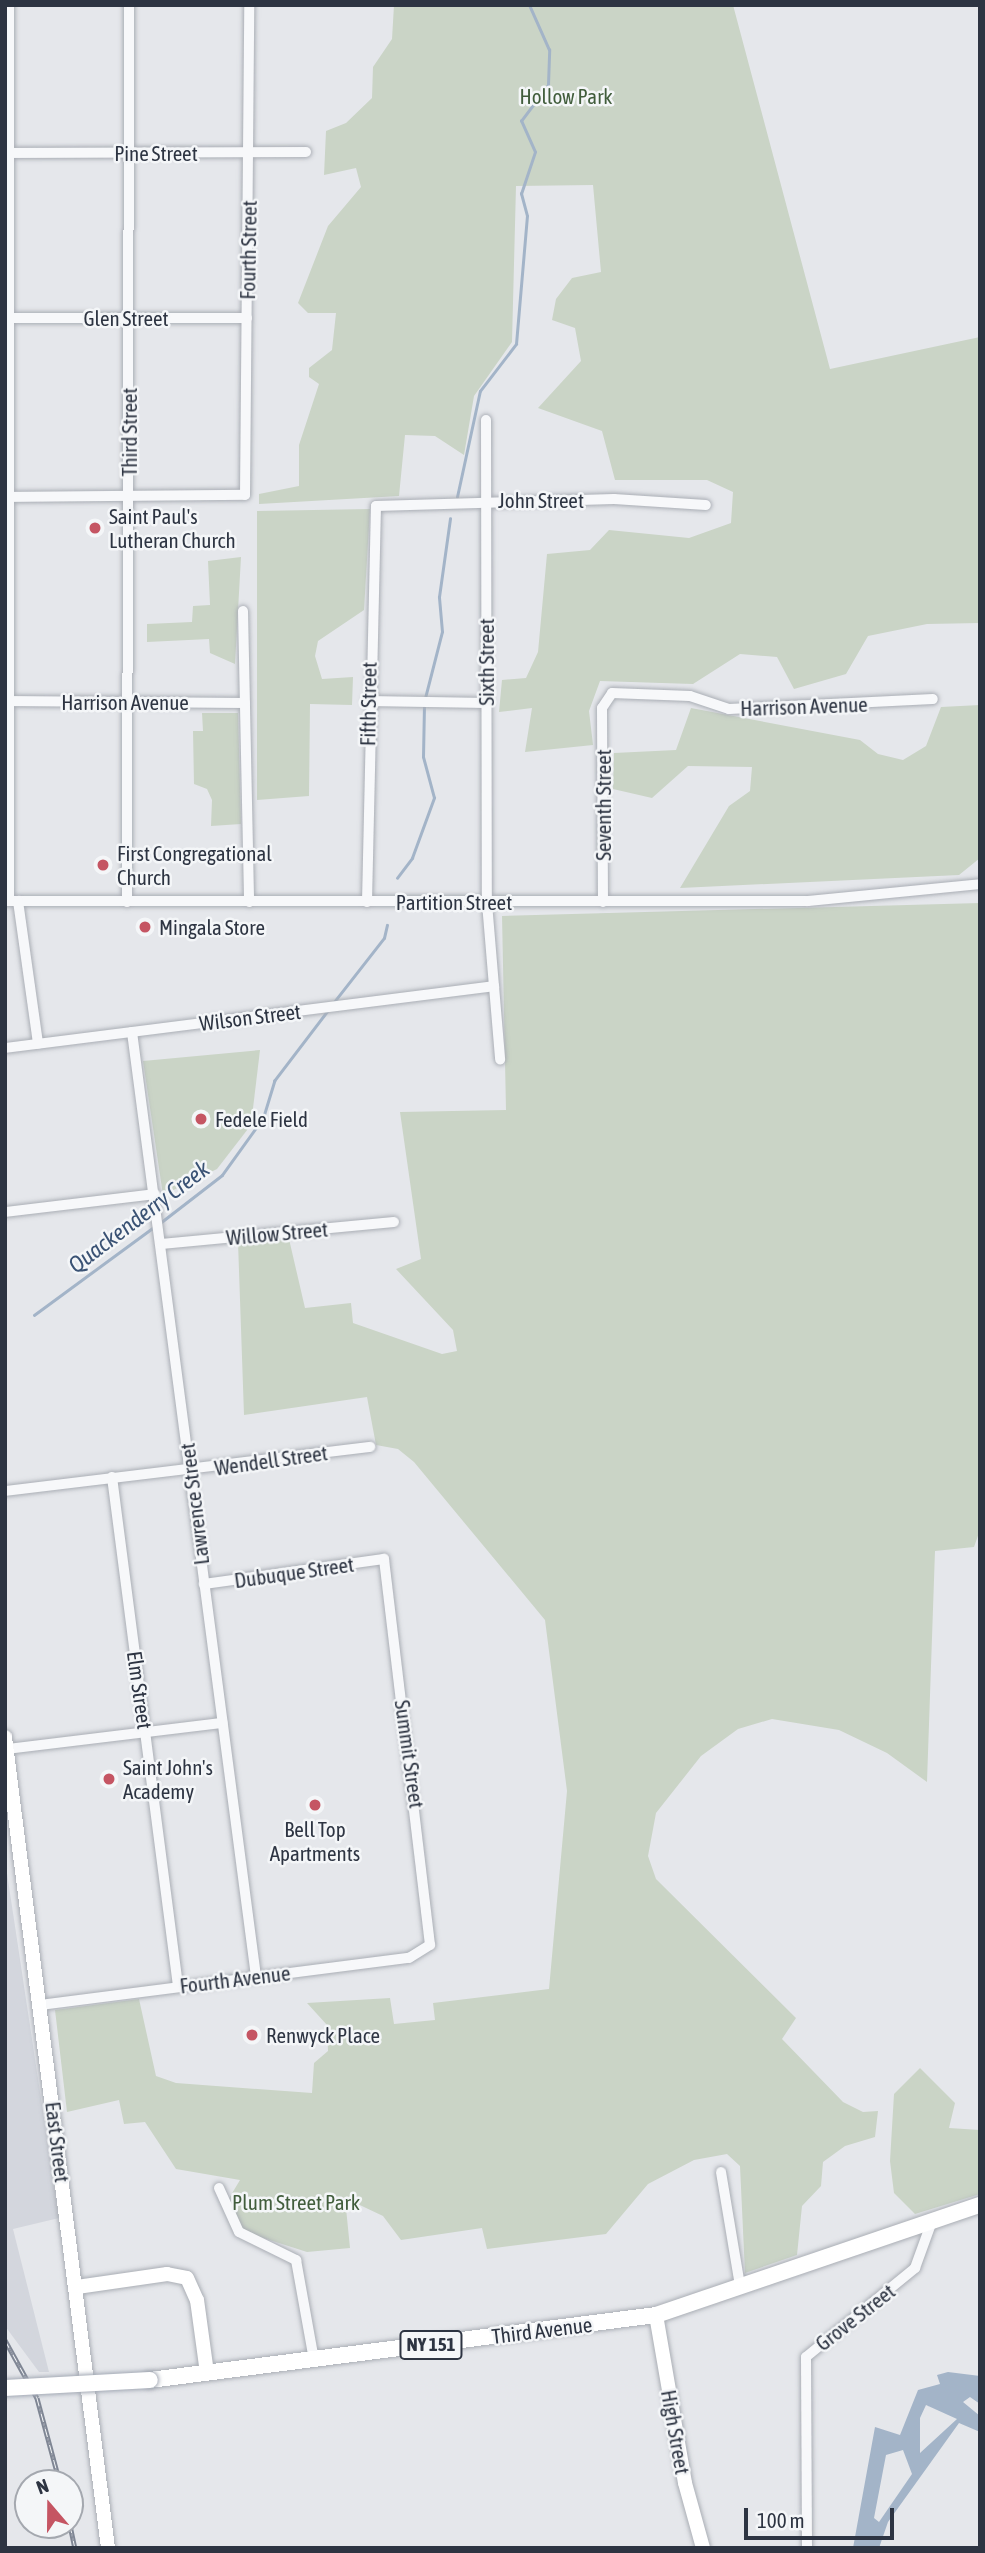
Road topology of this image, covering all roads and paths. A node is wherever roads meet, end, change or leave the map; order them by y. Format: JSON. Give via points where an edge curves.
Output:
{"nodes":[{"id":1,"x":9,"y":5,"type":"edge"},
{"id":2,"x":129,"y":5,"type":"edge"},
{"id":3,"x":249,"y":5,"type":"edge"},
{"id":4,"x":306,"y":152,"type":"dead end"},
{"id":5,"x":8,"y":153,"type":"edge"},
{"id":6,"x":129,"y":153,"type":"junction"},
{"id":7,"x":249,"y":153,"type":"junction"},
{"id":8,"x":7,"y":318,"type":"edge"},
{"id":9,"x":128,"y":318,"type":"junction"},
{"id":10,"x":247,"y":318,"type":"junction"},
{"id":11,"x":486,"y":421,"type":"dead end"},
{"id":12,"x":129,"y":496,"type":"junction"},
{"id":13,"x":7,"y":497,"type":"edge"},
{"id":14,"x":485,"y":500,"type":"junction"},
{"id":15,"x":706,"y":505,"type":"dead end"},
{"id":16,"x":376,"y":506,"type":"joint"},
{"id":17,"x":243,"y":611,"type":"dead end"},
{"id":18,"x":933,"y":699,"type":"dead end"},
{"id":19,"x":7,"y":701,"type":"edge"},
{"id":20,"x":368,"y":701,"type":"junction"},
{"id":21,"x":127,"y":702,"type":"junction"},
{"id":22,"x":245,"y":703,"type":"junction"},
{"id":23,"x":487,"y":703,"type":"junction"},
{"id":24,"x":602,"y":708,"type":"joint"},
{"id":25,"x":980,"y":884,"type":"edge"},
{"id":26,"x":11,"y":901,"type":"edge"},
{"id":27,"x":127,"y":902,"type":"junction"},
{"id":28,"x":249,"y":902,"type":"junction"},
{"id":29,"x":367,"y":902,"type":"junction"},
{"id":30,"x":603,"y":902,"type":"junction"},
{"id":31,"x":486,"y":903,"type":"junction"},
{"id":32,"x":494,"y":986,"type":"junction"},
{"id":33,"x":132,"y":1032,"type":"junction"},
{"id":34,"x":38,"y":1044,"type":"junction"},
{"id":35,"x":5,"y":1048,"type":"edge"},
{"id":36,"x":500,"y":1059,"type":"dead end"},
{"id":37,"x":155,"y":1194,"type":"junction"},
{"id":38,"x":5,"y":1212,"type":"edge"},
{"id":39,"x":394,"y":1222,"type":"dead end"},
{"id":40,"x":160,"y":1239,"type":"junction"},
{"id":41,"x":370,"y":1447,"type":"dead end"},
{"id":42,"x":190,"y":1469,"type":"junction"},
{"id":43,"x":111,"y":1477,"type":"junction"},
{"id":44,"x":5,"y":1491,"type":"edge"},
{"id":45,"x":384,"y":1559,"type":"joint"},
{"id":46,"x":204,"y":1584,"type":"junction"},
{"id":47,"x":222,"y":1723,"type":"junction"},
{"id":48,"x":145,"y":1732,"type":"junction"},
{"id":49,"x":6,"y":1743,"type":"edge"},
{"id":50,"x":428,"y":1950,"type":"joint"},
{"id":51,"x":256,"y":1976,"type":"junction"},
{"id":52,"x":178,"y":1986,"type":"junction"},
{"id":53,"x":40,"y":2005,"type":"junction"},
{"id":54,"x":721,"y":2172,"type":"dead end"},
{"id":55,"x":219,"y":2188,"type":"dead end"},
{"id":56,"x":980,"y":2204,"type":"edge"},
{"id":57,"x":932,"y":2221,"type":"junction"},
{"id":58,"x":740,"y":2286,"type":"junction"},
{"id":59,"x":77,"y":2287,"type":"junction"},
{"id":60,"x":656,"y":2315,"type":"junction"},
{"id":61,"x":314,"y":2360,"type":"junction"},
{"id":62,"x":207,"y":2373,"type":"junction"},
{"id":63,"x":5,"y":2388,"type":"edge"},
{"id":64,"x":108,"y":2548,"type":"edge"},
{"id":65,"x":704,"y":2548,"type":"edge"},
{"id":66,"x":807,"y":2548,"type":"edge"}],
"edges":[{"from":1,"to":5,"type":"street"},
{"from":2,"to":6,"type":"street","name":"Third Street"},
{"from":3,"to":7,"type":"street","name":"Fourth Street"},
{"from":4,"to":7,"type":"street","name":"Pine Street"},
{"from":5,"to":6,"type":"street","name":"Pine Street"},
{"from":5,"to":8,"type":"street"},
{"from":6,"to":7,"type":"street","name":"Pine Street"},
{"from":6,"to":9,"type":"street","name":"Third Street"},
{"from":7,"to":10,"type":"street","name":"Fourth Street"},
{"from":8,"to":9,"type":"street","name":"Glen Street"},
{"from":8,"to":13,"type":"street"},
{"from":9,"to":10,"type":"street","name":"Glen Street"},
{"from":9,"to":12,"type":"street","name":"Third Street"},
{"from":10,"to":12,"type":"street","name":"Fourth Street","via":[[245,495]]},
{"from":11,"to":14,"type":"street","name":"Sixth Street"},
{"from":12,"to":13,"type":"street"},
{"from":12,"to":21,"type":"street","name":"Third Street"},
{"from":13,"to":19,"type":"street"},
{"from":14,"to":15,"type":"street","name":"John Street"},
{"from":14,"to":16,"type":"street","name":"John Street"},
{"from":14,"to":23,"type":"street","name":"Sixth Street"},
{"from":16,"to":20,"type":"street","name":"Fifth Street"},
{"from":17,"to":22,"type":"street"},
{"from":18,"to":24,"type":"street","name":"Harrison Avenue","via":[[729,709],[690,696],[626,689],[612,693]]},
{"from":19,"to":21,"type":"street","name":"Harrison Avenue"},
{"from":19,"to":26,"type":"street"},
{"from":20,"to":23,"type":"street"},
{"from":20,"to":29,"type":"street","name":"Fifth Street"},
{"from":21,"to":22,"type":"street","name":"Harrison Avenue"},
{"from":21,"to":27,"type":"street","name":"Third Street"},
{"from":22,"to":28,"type":"street"},
{"from":23,"to":31,"type":"street","name":"Sixth Street"},
{"from":24,"to":30,"type":"street","name":"Seventh Street"},
{"from":25,"to":30,"type":"street","name":"Partition Street","via":[[903,895]]},
{"from":26,"to":27,"type":"street","name":"Partition Street"},
{"from":26,"to":34,"type":"street"},
{"from":27,"to":28,"type":"street","name":"Partition Street"},
{"from":28,"to":29,"type":"street","name":"Partition Street"},
{"from":29,"to":31,"type":"street","name":"Partition Street"},
{"from":30,"to":31,"type":"street","name":"Partition Street"},
{"from":31,"to":32,"type":"street","name":"Sixth Street"},
{"from":32,"to":33,"type":"street","name":"Wilson Street"},
{"from":32,"to":36,"type":"street","name":"Sixth Street"},
{"from":33,"to":34,"type":"street","name":"Wilson Street"},
{"from":33,"to":37,"type":"street","name":"Lawrence Street"},
{"from":34,"to":35,"type":"street","name":"Wilson Street"},
{"from":37,"to":38,"type":"street"},
{"from":37,"to":40,"type":"street","name":"Lawrence Street"},
{"from":39,"to":40,"type":"street","name":"Willow Street"},
{"from":40,"to":42,"type":"street","name":"Lawrence Street"},
{"from":41,"to":42,"type":"street","name":"Wendell Street"},
{"from":42,"to":43,"type":"street","name":"Wendell Street"},
{"from":42,"to":46,"type":"street","name":"Lawrence Street"},
{"from":43,"to":44,"type":"street","name":"Wendell Street"},
{"from":43,"to":48,"type":"street","name":"Elm Street"},
{"from":45,"to":46,"type":"street","name":"Dubuque Street"},
{"from":45,"to":50,"type":"street","name":"Summit Street","via":[[418,1813]]},
{"from":46,"to":47,"type":"street","name":"Lawrence Street"},
{"from":47,"to":48,"type":"street"},
{"from":47,"to":51,"type":"street","name":"Lawrence Street"},
{"from":48,"to":49,"type":"street"},
{"from":48,"to":52,"type":"street","name":"Elm Street"},
{"from":49,"to":53,"type":"street","name":"East Street"},
{"from":50,"to":51,"type":"street","name":"Fourth Avenue","via":[[409,1958]]},
{"from":51,"to":52,"type":"street","name":"Fourth Avenue"},
{"from":52,"to":53,"type":"street","name":"Fourth Avenue"},
{"from":53,"to":59,"type":"street","name":"East Street"},
{"from":54,"to":58,"type":"street"},
{"from":55,"to":61,"type":"street","via":[[239,2232],[296,2260]]},
{"from":56,"to":57,"type":"main road","name":"Third Avenue","number":"NY 151"},
{"from":57,"to":58,"type":"main road","name":"Third Avenue","number":"NY 151"},
{"from":57,"to":66,"type":"street","name":"Grove Street","via":[[915,2268],[806,2357]]},
{"from":58,"to":60,"type":"main road","name":"Third Avenue","number":"NY 151"},
{"from":59,"to":62,"type":"street","via":[[166,2274],[187,2278],[197,2300]]},
{"from":59,"to":64,"type":"street","name":"East Street"},
{"from":60,"to":61,"type":"main road","name":"Third Avenue","number":"NY 151"},
{"from":60,"to":65,"type":"street","name":"High Street","via":[[685,2483]]},
{"from":61,"to":62,"type":"main road","name":"Third Avenue","number":"NY 151"},
{"from":62,"to":63,"type":"main road","name":"Third Avenue","number":"NY 151","bridge":true,"via":[[150,2381]]}]}
